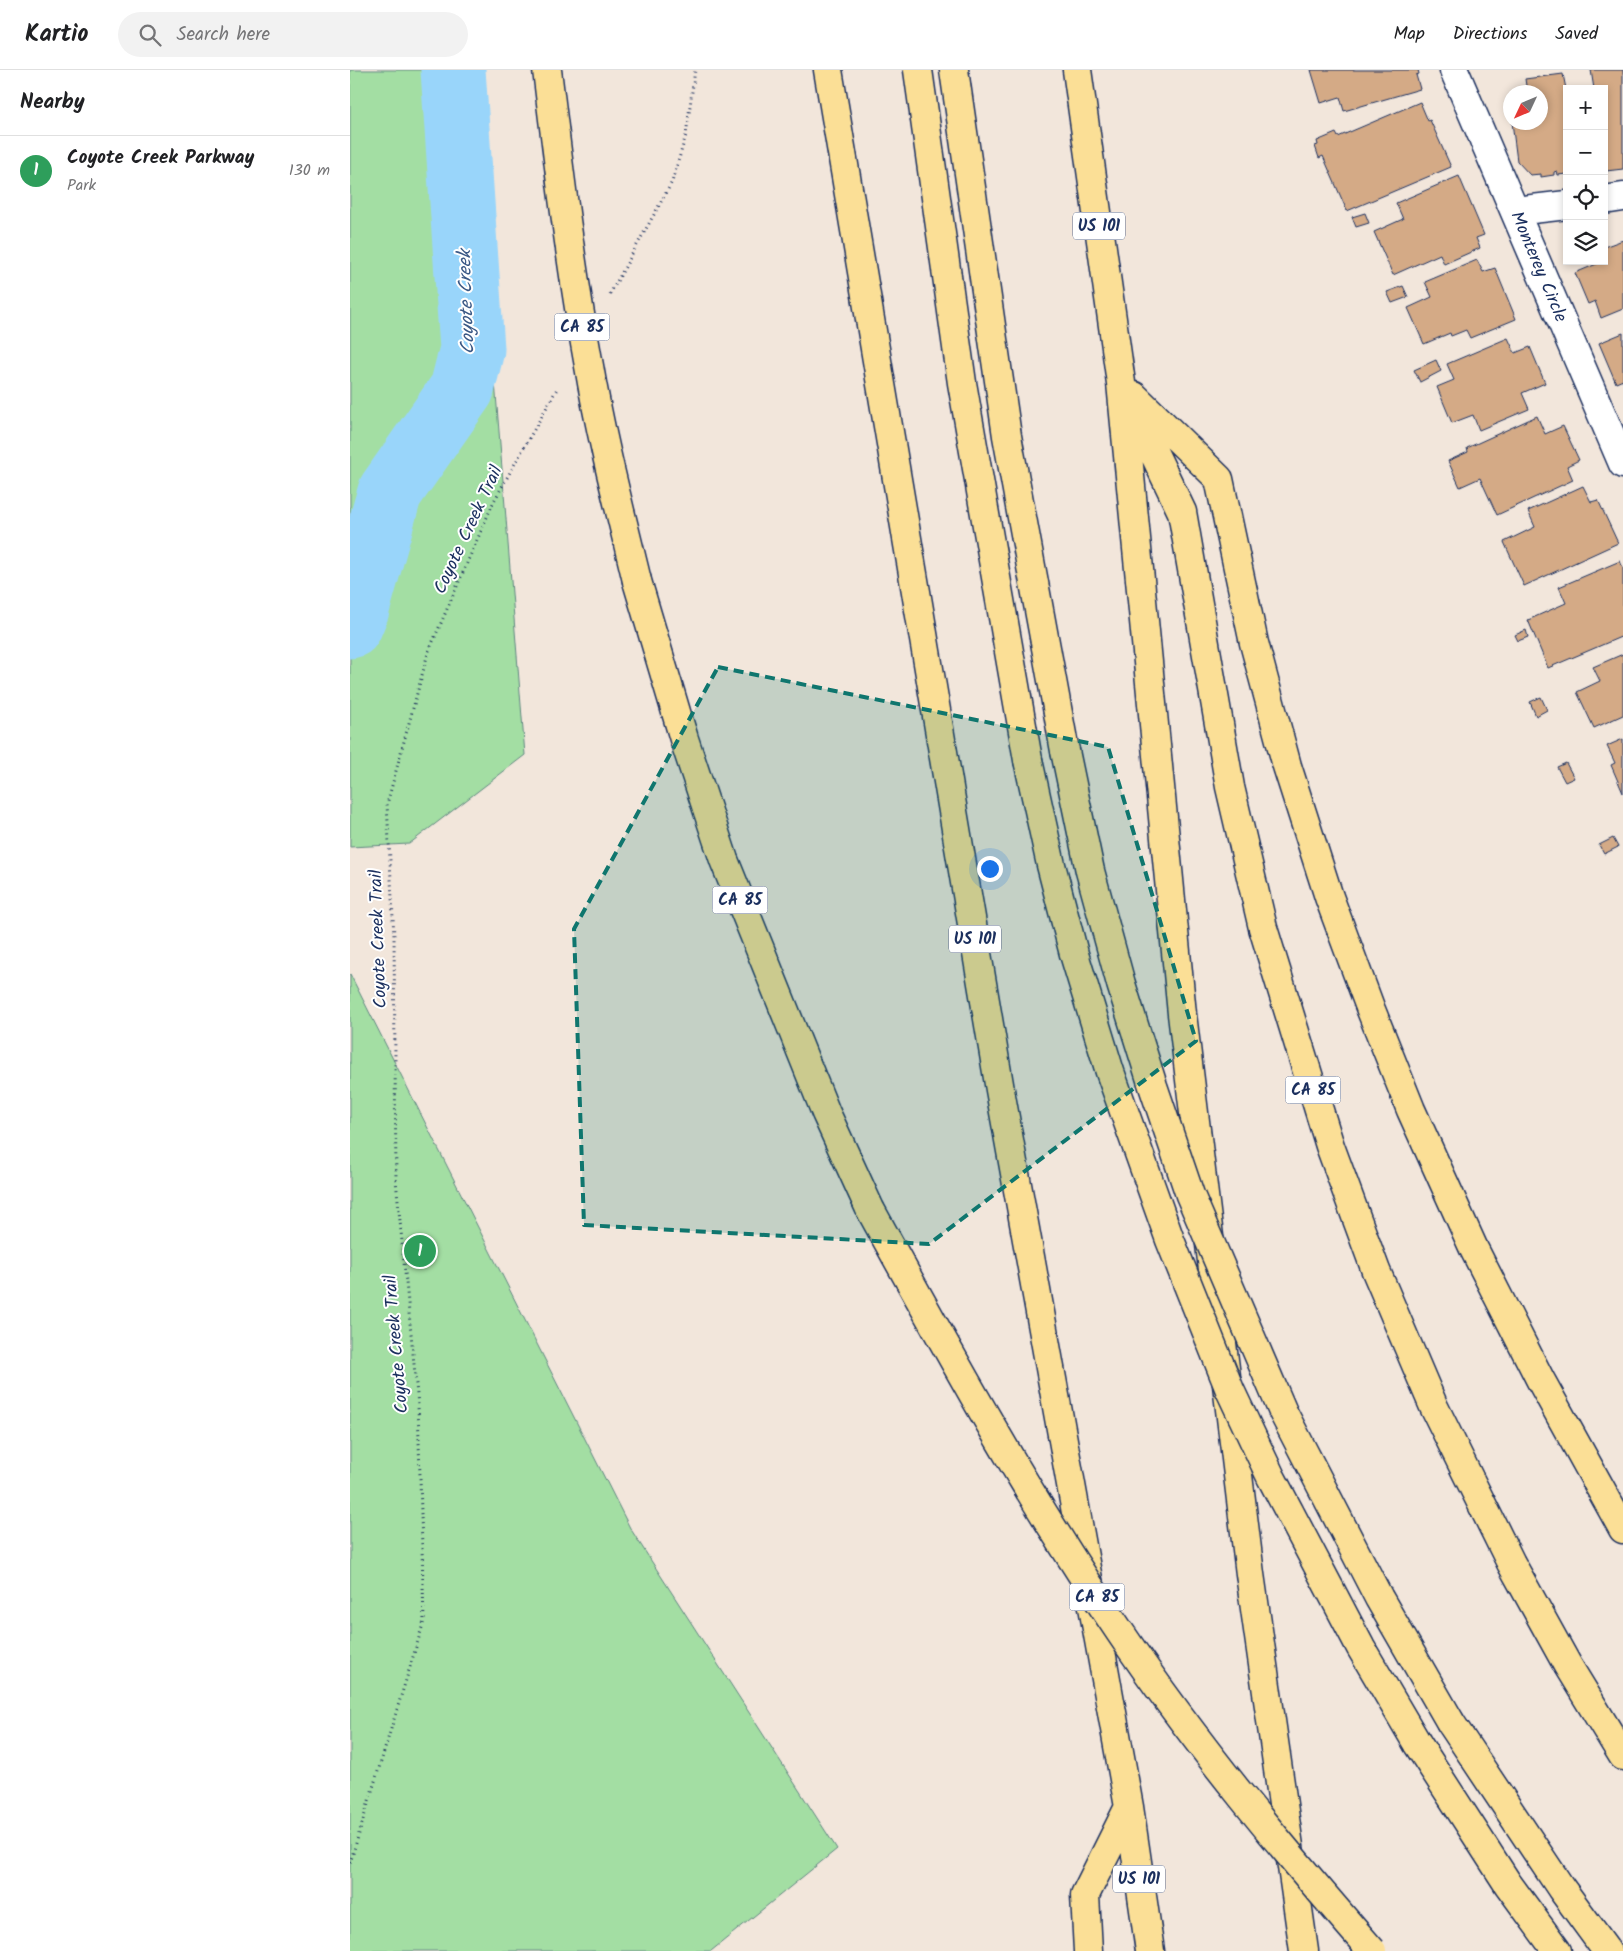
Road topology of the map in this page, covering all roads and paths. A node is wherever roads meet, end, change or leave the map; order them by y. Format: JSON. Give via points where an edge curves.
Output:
{"nodes":[{"id":1,"x":547,"y":70,"type":"edge"},
{"id":2,"x":695,"y":70,"type":"edge"},
{"id":3,"x":828,"y":70,"type":"edge"},
{"id":4,"x":918,"y":70,"type":"edge"},
{"id":5,"x":954,"y":70,"type":"edge"},
{"id":6,"x":1077,"y":70,"type":"edge"},
{"id":7,"x":1454,"y":70,"type":"edge"},
{"id":8,"x":1623,"y":197,"type":"edge"},
{"id":9,"x":1608,"y":199,"type":"edge"},
{"id":10,"x":1563,"y":205,"type":"edge"},
{"id":11,"x":1514,"y":211,"type":"junction"},
{"id":12,"x":609,"y":296,"type":"dead end"},
{"id":13,"x":561,"y":381,"type":"dead end"},
{"id":14,"x":1121,"y":383,"type":"junction"},
{"id":15,"x":1623,"y":464,"type":"edge"},
{"id":16,"x":1623,"y":1529,"type":"edge"},
{"id":17,"x":1623,"y":1756,"type":"edge"},
{"id":18,"x":1129,"y":1807,"type":"junction"},
{"id":19,"x":350,"y":1863,"type":"edge"},
{"id":20,"x":1088,"y":1951,"type":"edge"},
{"id":21,"x":1150,"y":1951,"type":"edge"},
{"id":22,"x":1304,"y":1951,"type":"edge"},
{"id":23,"x":1372,"y":1951,"type":"edge"},
{"id":24,"x":1557,"y":1951,"type":"edge"},
{"id":25,"x":1607,"y":1951,"type":"edge"}],
"edges":[{"from":1,"to":23,"type":"highway","number":"CA 85","bridge":true,"via":[[565,216],[589,368],[637,580],[724,860],[826,1113],[870,1209],[933,1325],[1022,1478],[1120,1633],[1239,1793]]},
{"from":2,"to":12,"type":"path","via":[[686,135],[672,182]]},
{"from":3,"to":18,"type":"highway","number":"US 101","via":[[1000,1090]]},
{"from":4,"to":24,"type":"highway","bridge":true,"via":[[962,383],[1028,760],[1074,954],[1110,1072],[1170,1240],[1230,1390],[1271,1477],[1361,1648],[1417,1743],[1508,1884]]},
{"from":5,"to":25,"type":"highway","bridge":true,"via":[[1007,436],[1090,871],[1121,984],[1190,1195],[1288,1420],[1379,1598],[1451,1722],[1561,1888]]},
{"from":6,"to":14,"type":"highway","number":"US 101"},
{"from":7,"to":11,"type":"street","name":"Monterey Circle"},
{"from":8,"to":9,"type":"street"},
{"from":10,"to":11,"type":"street"},
{"from":11,"to":15,"type":"street","name":"Monterey Circle"},
{"from":13,"to":19,"type":"path","name":"Coyote Creek Trail","via":[[494,501],[428,653],[388,804],[394,936],[396,1180],[418,1405],[424,1621]]},
{"from":14,"to":16,"type":"highway","via":[[1220,479],[1254,643],[1287,766],[1328,897],[1371,1010],[1411,1110],[1474,1249],[1540,1379]]},
{"from":14,"to":17,"type":"highway","number":"CA 85","via":[[1182,512],[1230,788],[1263,928],[1337,1164],[1376,1271],[1434,1406],[1516,1572]]},
{"from":14,"to":22,"type":"highway","number":"US 101","via":[[1182,1014],[1250,1574]]},
{"from":18,"to":20,"type":"highway","via":[[1085,1895]]},
{"from":18,"to":21,"type":"highway","number":"US 101"}]}
